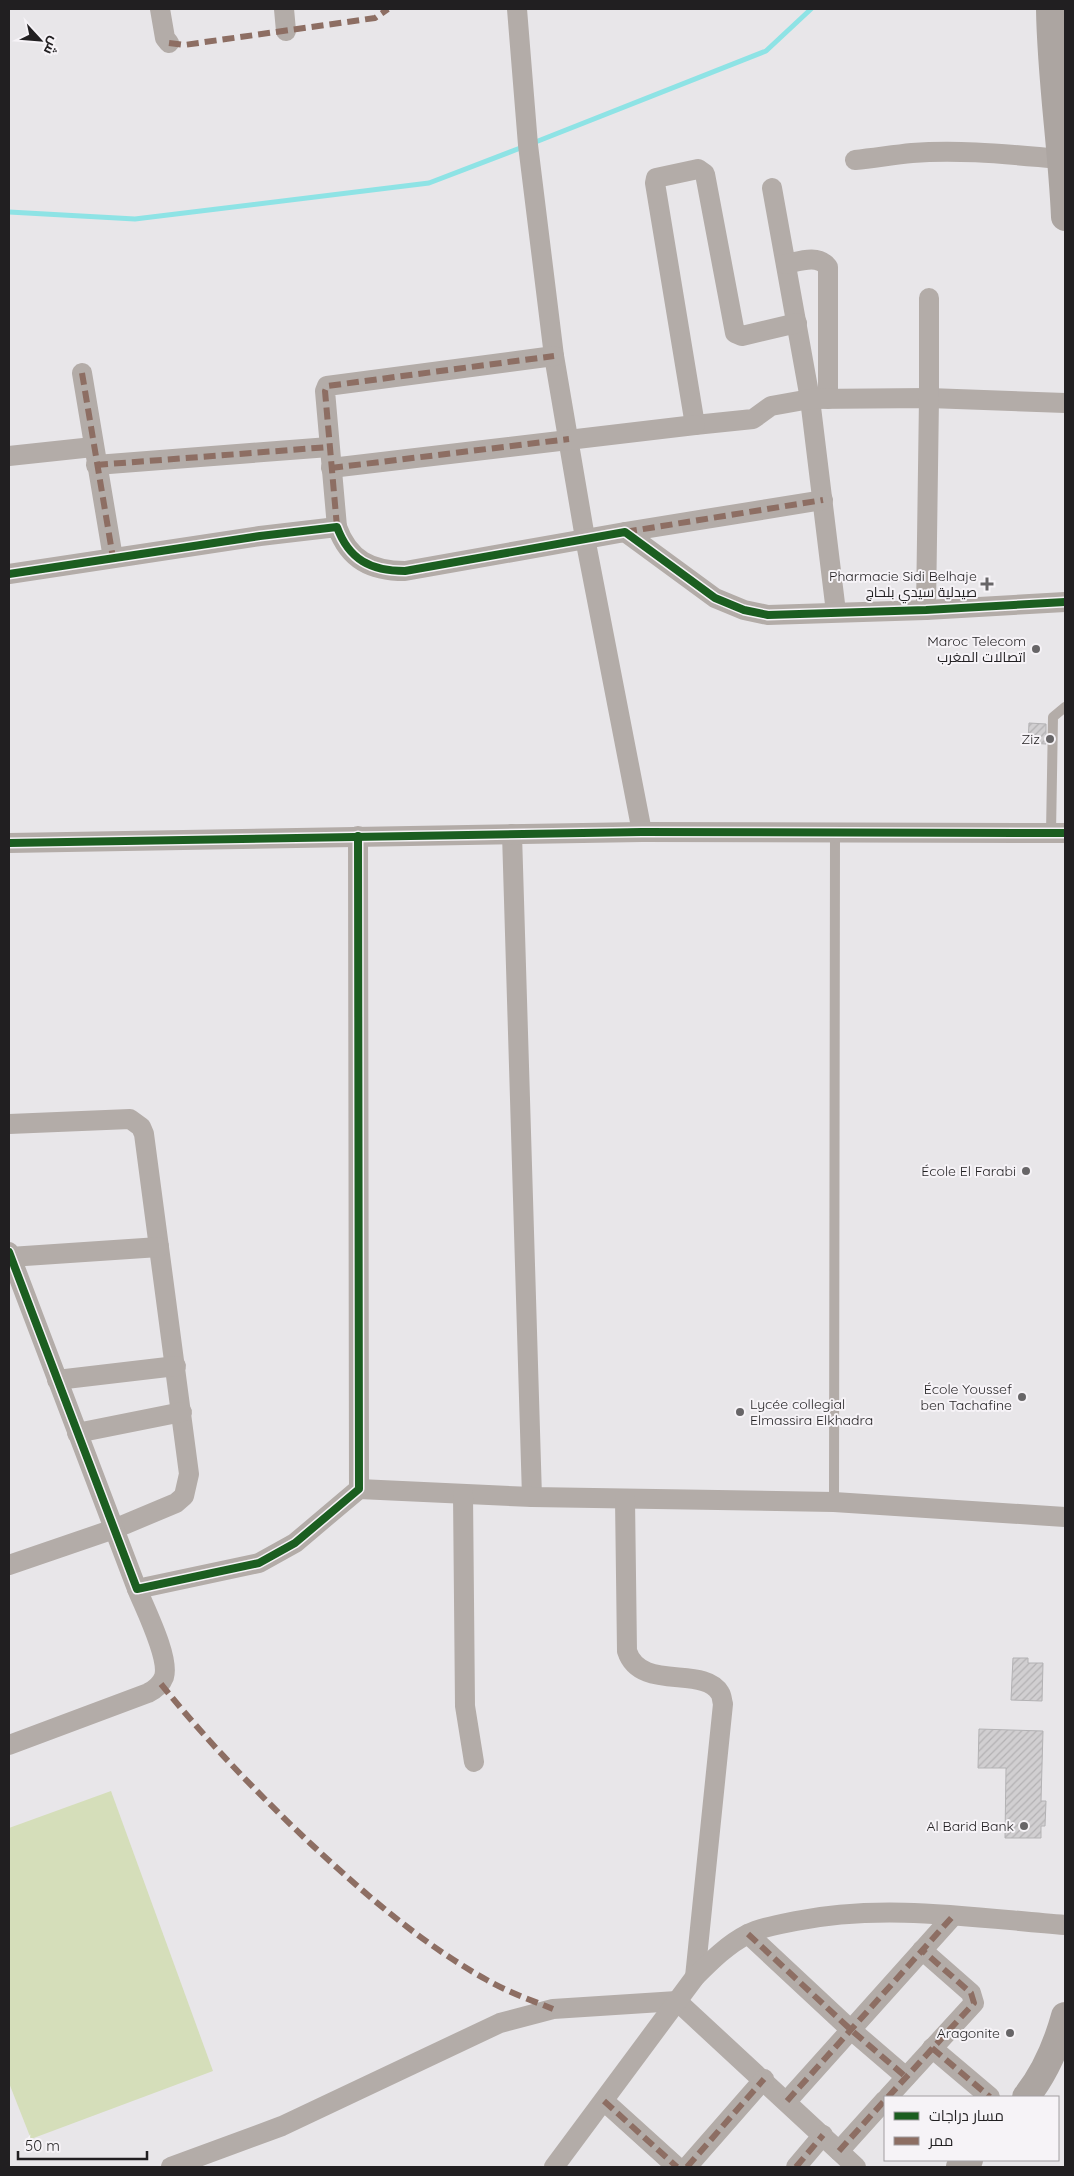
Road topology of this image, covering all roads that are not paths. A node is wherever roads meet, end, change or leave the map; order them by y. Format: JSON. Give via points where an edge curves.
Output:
{"nodes":[{"id":1,"x":160,"y":9,"type":"edge"},
{"id":2,"x":284,"y":9,"type":"edge"},
{"id":3,"x":517,"y":9,"type":"edge"},
{"id":4,"x":1050,"y":9,"type":"edge"},
{"id":5,"x":286,"y":31,"type":"dead end"},
{"id":6,"x":168,"y":43,"type":"dead end"},
{"id":7,"x":1062,"y":159,"type":"junction"},
{"id":8,"x":855,"y":160,"type":"dead end"},
{"id":9,"x":772,"y":188,"type":"dead end"},
{"id":10,"x":1065,"y":217,"type":"edge"},
{"id":11,"x":786,"y":264,"type":"junction"},
{"id":12,"x":929,"y":298,"type":"dead end"},
{"id":13,"x":797,"y":322,"type":"junction"},
{"id":14,"x":554,"y":356,"type":"junction"},
{"id":15,"x":82,"y":373,"type":"dead end"},
{"id":16,"x":929,"y":398,"type":"junction"},
{"id":17,"x":819,"y":399,"type":"junction"},
{"id":18,"x":1065,"y":403,"type":"edge"},
{"id":19,"x":695,"y":425,"type":"junction"},
{"id":20,"x":569,"y":439,"type":"junction"},
{"id":21,"x":329,"y":447,"type":"junction"},
{"id":22,"x":9,"y":456,"type":"edge"},
{"id":23,"x":95,"y":456,"type":"junction"},
{"id":24,"x":331,"y":468,"type":"junction"},
{"id":25,"x":823,"y":500,"type":"junction"},
{"id":26,"x":337,"y":527,"type":"junction"},
{"id":27,"x":625,"y":532,"type":"junction"},
{"id":28,"x":586,"y":538,"type":"junction"},
{"id":29,"x":113,"y":558,"type":"junction"},
{"id":30,"x":9,"y":574,"type":"edge"},
{"id":31,"x":1065,"y":602,"type":"edge"},
{"id":32,"x":926,"y":610,"type":"junction"},
{"id":33,"x":836,"y":612,"type":"junction"},
{"id":34,"x":1065,"y":707,"type":"edge"},
{"id":35,"x":835,"y":831,"type":"junction"},
{"id":36,"x":642,"y":832,"type":"junction"},
{"id":37,"x":1058,"y":833,"type":"edge"},
{"id":38,"x":512,"y":834,"type":"junction"},
{"id":39,"x":358,"y":836,"type":"junction"},
{"id":40,"x":9,"y":843,"type":"edge"},
{"id":41,"x":9,"y":1124,"type":"edge"},
{"id":42,"x":159,"y":1247,"type":"junction"},
{"id":43,"x":10,"y":1254,"type":"edge"},
{"id":44,"x":176,"y":1366,"type":"junction"},
{"id":45,"x":57,"y":1380,"type":"junction"},
{"id":46,"x":182,"y":1412,"type":"junction"},
{"id":47,"x":77,"y":1433,"type":"junction"},
{"id":48,"x":359,"y":1489,"type":"junction"},
{"id":49,"x":463,"y":1494,"type":"junction"},
{"id":50,"x":532,"y":1497,"type":"junction"},
{"id":51,"x":624,"y":1499,"type":"junction"},
{"id":52,"x":834,"y":1502,"type":"junction"},
{"id":53,"x":1065,"y":1517,"type":"edge"},
{"id":54,"x":114,"y":1529,"type":"junction"},
{"id":55,"x":9,"y":1565,"type":"edge"},
{"id":56,"x":138,"y":1589,"type":"junction"},
{"id":57,"x":9,"y":1744,"type":"edge"},
{"id":58,"x":474,"y":1762,"type":"dead end"},
{"id":59,"x":953,"y":1916,"type":"junction"},
{"id":60,"x":1065,"y":1925,"type":"edge"},
{"id":61,"x":748,"y":1934,"type":"junction"},
{"id":62,"x":922,"y":1950,"type":"junction"},
{"id":63,"x":695,"y":1977,"type":"junction"},
{"id":64,"x":677,"y":2000,"type":"junction"},
{"id":65,"x":1065,"y":2016,"type":"edge"},
{"id":66,"x":850,"y":2029,"type":"junction"},
{"id":67,"x":932,"y":2048,"type":"junction"},
{"id":68,"x":906,"y":2077,"type":"junction"},
{"id":69,"x":764,"y":2079,"type":"junction"},
{"id":70,"x":889,"y":2096,"type":"edge"},
{"id":71,"x":989,"y":2096,"type":"edge"},
{"id":72,"x":1027,"y":2096,"type":"edge"},
{"id":73,"x":604,"y":2101,"type":"junction"},
{"id":74,"x":787,"y":2101,"type":"junction"},
{"id":75,"x":884,"y":2101,"type":"edge"},
{"id":76,"x":823,"y":2135,"type":"junction"},
{"id":77,"x":839,"y":2151,"type":"junction"},
{"id":78,"x":171,"y":2167,"type":"edge"},
{"id":79,"x":554,"y":2167,"type":"edge"},
{"id":80,"x":678,"y":2167,"type":"edge"},
{"id":81,"x":687,"y":2167,"type":"edge"},
{"id":82,"x":796,"y":2167,"type":"edge"},
{"id":83,"x":856,"y":2167,"type":"edge"}],
"edges":[{"from":1,"to":6,"type":"street","via":[[164,38]]},
{"from":2,"to":5,"type":"street"},
{"from":3,"to":14,"type":"street","via":[[528,145]]},
{"from":4,"to":7,"type":"main road","via":[[1050,60]]},
{"from":7,"to":8,"type":"street","via":[[1008,154],[913,153]]},
{"from":7,"to":10,"type":"main road"},
{"from":9,"to":11,"type":"street"},
{"from":11,"to":13,"type":"street"},
{"from":11,"to":17,"type":"street","via":[[815,259],[825,262],[828,267]]},
{"from":12,"to":16,"type":"street"},
{"from":13,"to":17,"type":"street"},
{"from":13,"to":19,"type":"street","via":[[742,336],[735,333],[705,174],[698,169],[656,178]]},
{"from":14,"to":20,"type":"street"},
{"from":14,"to":21,"type":"street","via":[[329,384],[324,391]]},
{"from":15,"to":23,"type":"street"},
{"from":16,"to":17,"type":"street"},
{"from":16,"to":18,"type":"street"},
{"from":16,"to":32,"type":"street"},
{"from":17,"to":19,"type":"street","via":[[772,406],[753,419]]},
{"from":17,"to":25,"type":"street"},
{"from":19,"to":20,"type":"street"},
{"from":20,"to":24,"type":"street"},
{"from":20,"to":28,"type":"street"},
{"from":21,"to":23,"type":"street"},
{"from":21,"to":24,"type":"street"},
{"from":22,"to":23,"type":"street"},
{"from":23,"to":29,"type":"street"},
{"from":24,"to":26,"type":"street"},
{"from":25,"to":27,"type":"street"},
{"from":25,"to":33,"type":"street"},
{"from":26,"to":28,"type":"street","via":[[352,554],[378,569],[405,572]]},
{"from":26,"to":29,"type":"street"},
{"from":27,"to":28,"type":"street"},
{"from":27,"to":33,"type":"street","via":[[715,598],[736,607],[768,615]]},
{"from":28,"to":36,"type":"street"},
{"from":29,"to":30,"type":"street"},
{"from":31,"to":32,"type":"street"},
{"from":32,"to":33,"type":"street"},
{"from":34,"to":37,"type":"lane","via":[[1053,717]]},
{"from":35,"to":36,"type":"street"},
{"from":35,"to":37,"type":"street"},
{"from":35,"to":52,"type":"lane"},
{"from":36,"to":38,"type":"street"},
{"from":38,"to":39,"type":"street"},
{"from":38,"to":50,"type":"street"},
{"from":39,"to":40,"type":"street"},
{"from":39,"to":48,"type":"street"},
{"from":41,"to":42,"type":"street","via":[[122,1118],[135,1122],[144,1134]]},
{"from":42,"to":43,"type":"street"},
{"from":42,"to":44,"type":"street"},
{"from":43,"to":45,"type":"street"},
{"from":44,"to":45,"type":"street"},
{"from":44,"to":46,"type":"street"},
{"from":45,"to":47,"type":"street"},
{"from":46,"to":47,"type":"street"},
{"from":46,"to":54,"type":"street","via":[[189,1474],[184,1496],[176,1504]]},
{"from":47,"to":54,"type":"street"},
{"from":48,"to":49,"type":"street"},
{"from":48,"to":56,"type":"street","via":[[295,1543],[259,1563]]},
{"from":49,"to":50,"type":"street"},
{"from":49,"to":58,"type":"street","via":[[465,1706]]},
{"from":50,"to":51,"type":"street"},
{"from":51,"to":52,"type":"street"},
{"from":51,"to":63,"type":"street","via":[[627,1651],[630,1660],[645,1672],[711,1685],[720,1693],[723,1704]]},
{"from":52,"to":53,"type":"street"},
{"from":54,"to":55,"type":"street"},
{"from":54,"to":56,"type":"street"},
{"from":56,"to":57,"type":"street","via":[[165,1662],[161,1684],[148,1693]]},
{"from":59,"to":60,"type":"street"},
{"from":59,"to":61,"type":"street","via":[[846,1913],[781,1924]]},
{"from":59,"to":62,"type":"street"},
{"from":61,"to":63,"type":"street","via":[[717,1955]]},
{"from":61,"to":66,"type":"street"},
{"from":62,"to":66,"type":"street"},
{"from":62,"to":67,"type":"street","via":[[974,1999],[970,2008]]},
{"from":63,"to":64,"type":"street"},
{"from":64,"to":69,"type":"street"},
{"from":64,"to":73,"type":"street"},
{"from":64,"to":78,"type":"street","via":[[553,2010],[500,2023],[282,2126]]},
{"from":65,"to":72,"type":"main road","via":[[1058,2041],[1036,2085]]},
{"from":66,"to":68,"type":"street"},
{"from":66,"to":74,"type":"street"},
{"from":67,"to":68,"type":"street"},
{"from":67,"to":71,"type":"street"},
{"from":68,"to":70,"type":"street"},
{"from":69,"to":74,"type":"street"},
{"from":69,"to":81,"type":"street"},
{"from":73,"to":79,"type":"street"},
{"from":73,"to":80,"type":"street"},
{"from":74,"to":76,"type":"street"},
{"from":75,"to":77,"type":"street"},
{"from":76,"to":77,"type":"street"},
{"from":76,"to":82,"type":"street"},
{"from":77,"to":83,"type":"street"}]}
